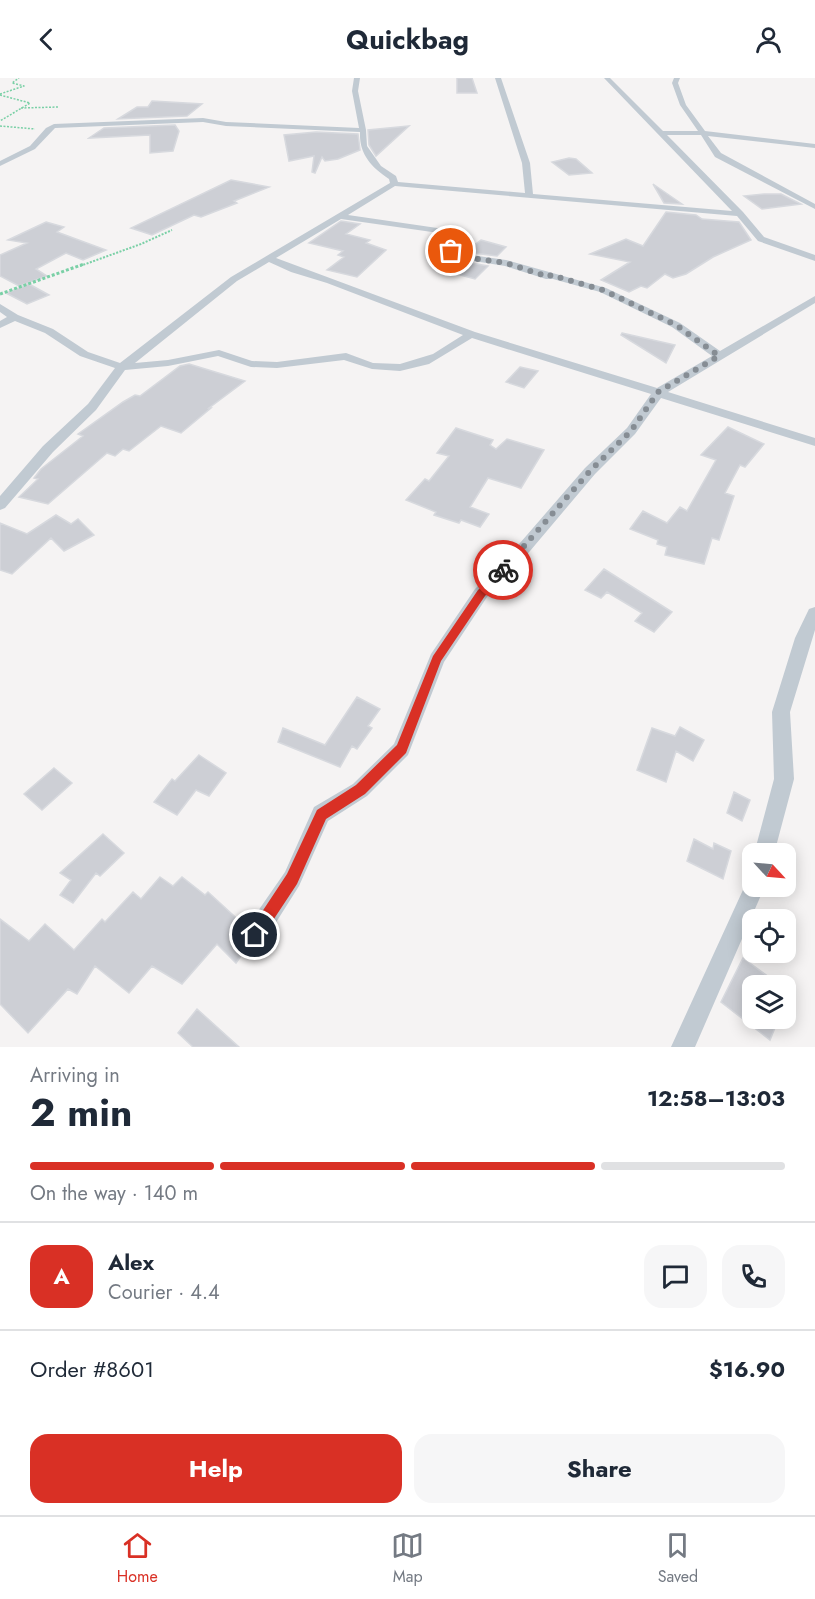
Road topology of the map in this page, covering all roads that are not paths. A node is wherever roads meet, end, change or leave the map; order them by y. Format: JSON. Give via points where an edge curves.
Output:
{"nodes":[{"id":1,"x":357,"y":78,"type":"edge"},
{"id":2,"x":498,"y":78,"type":"edge"},
{"id":3,"x":607,"y":78,"type":"edge"},
{"id":4,"x":677,"y":78,"type":"edge"},
{"id":5,"x":363,"y":130,"type":"junction"},
{"id":6,"x":662,"y":132,"type":"junction"},
{"id":7,"x":702,"y":133,"type":"junction"},
{"id":8,"x":815,"y":146,"type":"edge"},
{"id":9,"x":0,"y":164,"type":"edge"},
{"id":10,"x":394,"y":184,"type":"junction"},
{"id":11,"x":529,"y":195,"type":"junction"},
{"id":12,"x":815,"y":207,"type":"edge"},
{"id":13,"x":740,"y":214,"type":"junction"},
{"id":14,"x":340,"y":216,"type":"junction"},
{"id":15,"x":268,"y":258,"type":"junction"},
{"id":16,"x":815,"y":258,"type":"edge"},
{"id":17,"x":815,"y":299,"type":"edge"},
{"id":18,"x":0,"y":307,"type":"edge"},
{"id":19,"x":14,"y":317,"type":"junction"},
{"id":20,"x":0,"y":325,"type":"edge"},
{"id":21,"x":471,"y":334,"type":"junction"},
{"id":22,"x":719,"y":356,"type":"junction"},
{"id":23,"x":122,"y":367,"type":"junction"},
{"id":24,"x":658,"y":392,"type":"junction"},
{"id":25,"x":815,"y":442,"type":"edge"},
{"id":26,"x":0,"y":505,"type":"edge"},
{"id":27,"x":815,"y":613,"type":"edge"},
{"id":28,"x":767,"y":843,"type":"edge"},
{"id":29,"x":750,"y":897,"type":"edge"},
{"id":30,"x":255,"y":935,"type":"dead end"},
{"id":31,"x":683,"y":1047,"type":"edge"}],
"edges":[{"from":1,"to":5,"type":"street","via":[[355,91]]},
{"from":2,"to":11,"type":"street","via":[[526,163]]},
{"from":3,"to":6,"type":"street"},
{"from":4,"to":7,"type":"street","via":[[675,83],[683,105]]},
{"from":5,"to":9,"type":"street","via":[[210,120],[54,126],[38,143]]},
{"from":5,"to":10,"type":"street","via":[[363,147],[378,168],[393,178]]},
{"from":6,"to":7,"type":"street"},
{"from":6,"to":13,"type":"street"},
{"from":7,"to":8,"type":"street"},
{"from":7,"to":12,"type":"street","via":[[728,162]]},
{"from":10,"to":11,"type":"street"},
{"from":10,"to":14,"type":"street"},
{"from":11,"to":13,"type":"street"},
{"from":13,"to":16,"type":"street","via":[[760,239]]},
{"from":14,"to":15,"type":"street"},
{"from":14,"to":22,"type":"street","via":[[448,232],[454,235],[449,247],[458,256],[506,263],[603,290],[676,325]]},
{"from":15,"to":21,"type":"street"},
{"from":15,"to":23,"type":"street","via":[[234,279]]},
{"from":17,"to":22,"type":"street"},
{"from":18,"to":19,"type":"street"},
{"from":19,"to":20,"type":"street"},
{"from":19,"to":23,"type":"street","via":[[49,331],[84,354]]},
{"from":21,"to":23,"type":"street","via":[[439,356],[410,368],[390,370],[354,362],[346,356],[277,365],[251,364],[219,353]]},
{"from":21,"to":24,"type":"street"},
{"from":22,"to":24,"type":"street"},
{"from":23,"to":26,"type":"street","via":[[92,407],[48,449]]},
{"from":24,"to":25,"type":"street"},
{"from":24,"to":30,"type":"street","via":[[631,431],[481,593],[437,659],[401,749],[360,790],[321,814],[292,879]]},
{"from":27,"to":28,"type":"street","via":[[802,638],[782,712],[784,779]]},
{"from":29,"to":31,"type":"street"}]}
